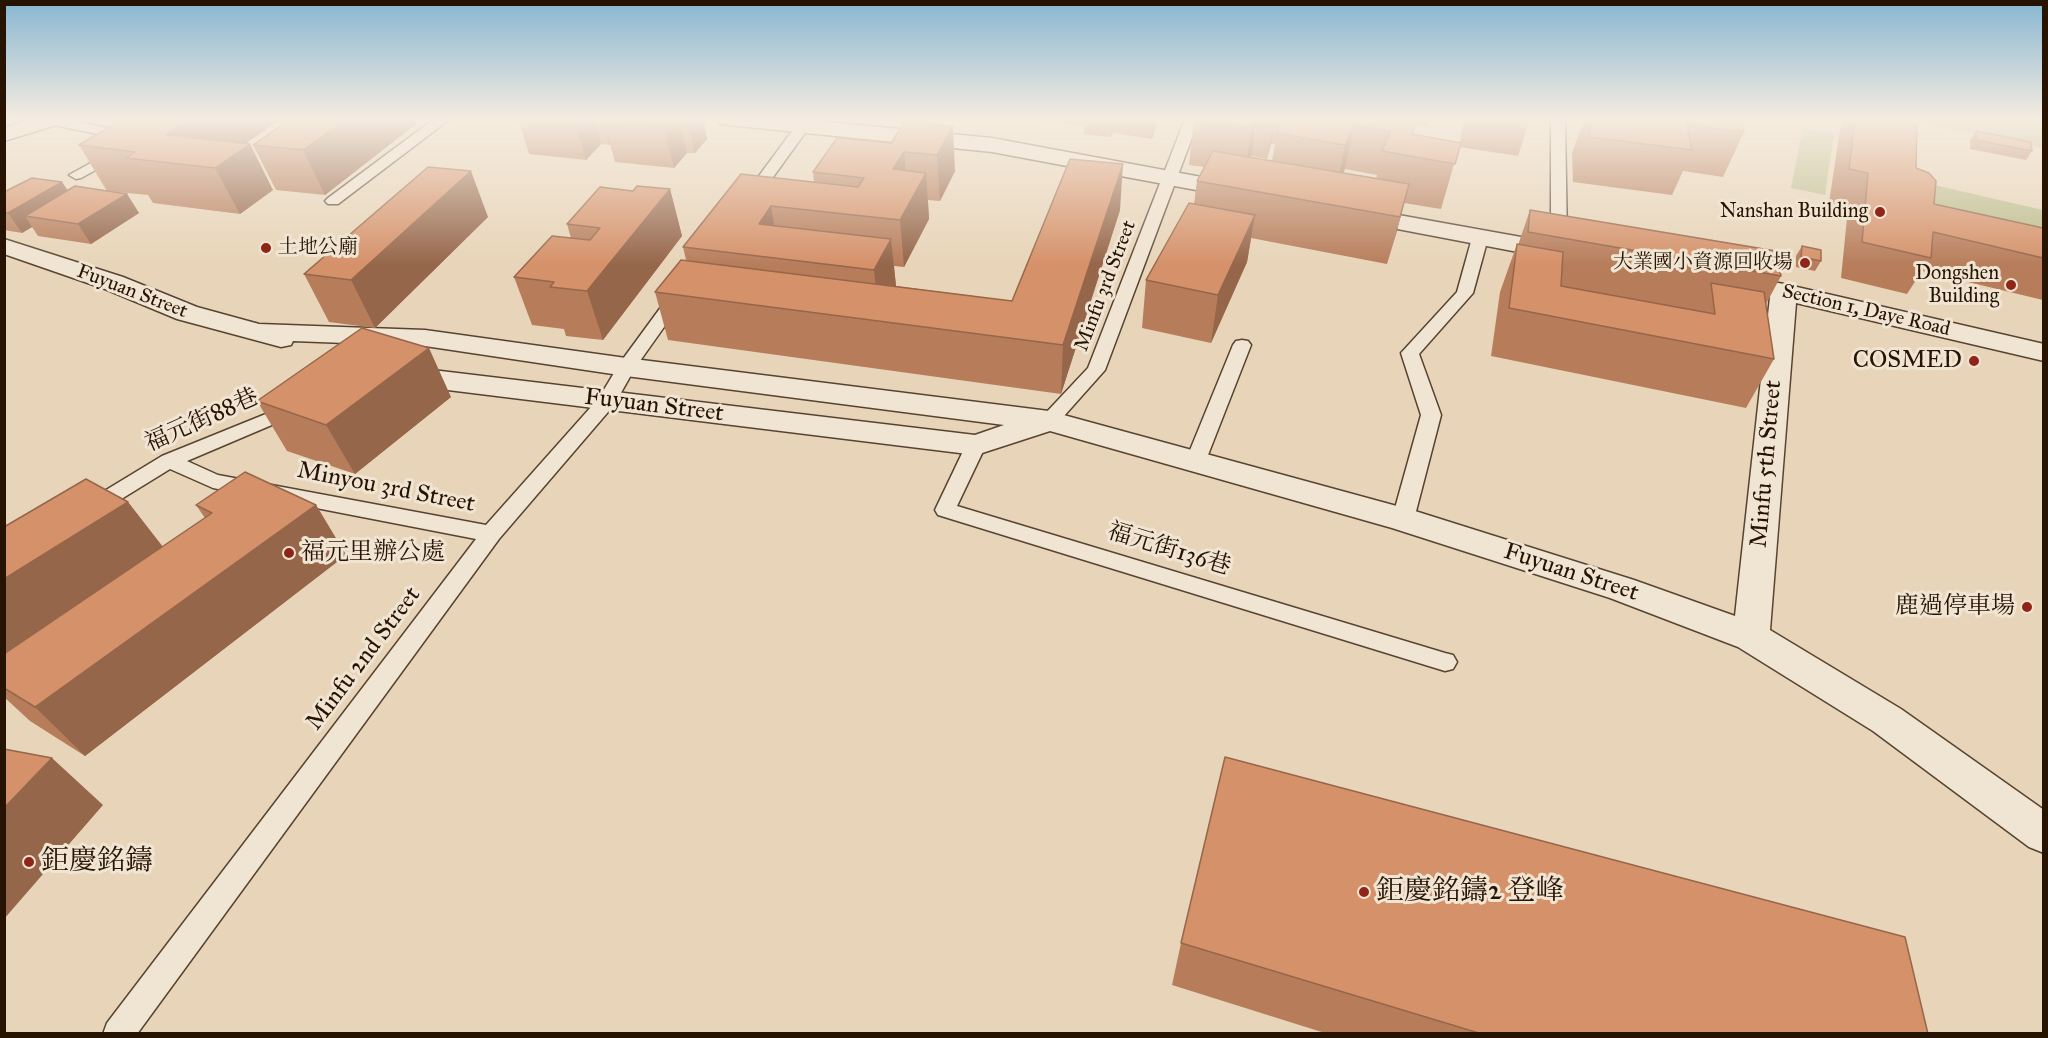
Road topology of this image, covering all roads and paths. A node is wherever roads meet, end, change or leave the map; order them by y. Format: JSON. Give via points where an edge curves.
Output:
{"nodes":[{"id":1,"x":90,"y":167,"type":"edge"},
{"id":2,"x":378,"y":167,"type":"edge"},
{"id":3,"x":772,"y":167,"type":"edge"},
{"id":4,"x":1114,"y":167,"type":"edge"},
{"id":5,"x":1175,"y":167,"type":"edge"},
{"id":6,"x":1562,"y":167,"type":"edge"},
{"id":7,"x":76,"y":175,"type":"dead end"},
{"id":8,"x":1171,"y":178,"type":"junction"},
{"id":9,"x":1263,"y":196,"type":"edge"},
{"id":10,"x":333,"y":201,"type":"dead end"},
{"id":11,"x":1331,"y":209,"type":"edge"},
{"id":12,"x":739,"y":213,"type":"edge"},
{"id":13,"x":1480,"y":238,"type":"junction"},
{"id":14,"x":4,"y":246,"type":"edge"},
{"id":15,"x":1569,"y":254,"type":"joint"},
{"id":16,"x":1710,"y":279,"type":"edge"},
{"id":17,"x":689,"y":281,"type":"edge"},
{"id":18,"x":1784,"y":292,"type":"junction"},
{"id":19,"x":261,"y":332,"type":"junction"},
{"id":20,"x":425,"y":338,"type":"junction"},
{"id":21,"x":1242,"y":345,"type":"dead end"},
{"id":22,"x":2043,"y":353,"type":"edge"},
{"id":23,"x":626,"y":367,"type":"junction"},
{"id":24,"x":365,"y":368,"type":"junction"},
{"id":25,"x":607,"y":401,"type":"junction"},
{"id":26,"x":306,"y":403,"type":"edge"},
{"id":27,"x":1049,"y":421,"type":"junction"},
{"id":28,"x":976,"y":445,"type":"junction"},
{"id":29,"x":1196,"y":460,"type":"junction"},
{"id":30,"x":170,"y":461,"type":"junction"},
{"id":31,"x":72,"y":519,"type":"edge"},
{"id":32,"x":1403,"y":519,"type":"junction"},
{"id":33,"x":491,"y":534,"type":"junction"},
{"id":34,"x":1751,"y":637,"type":"junction"},
{"id":35,"x":1445,"y":662,"type":"dead end"},
{"id":36,"x":2043,"y":834,"type":"edge"},
{"id":37,"x":118,"y":1034,"type":"edge"}],
"edges":[{"from":1,"to":7,"type":"lane"},
{"from":2,"to":10,"type":"lane"},
{"from":3,"to":12,"type":"lane"},
{"from":4,"to":8,"type":"street"},
{"from":5,"to":8,"type":"lane","name":"Minfu 3rd Street"},
{"from":6,"to":15,"type":"lane"},
{"from":8,"to":9,"type":"street"},
{"from":8,"to":27,"type":"lane","name":"Minfu 3rd Street","via":[[1096,370]]},
{"from":11,"to":13,"type":"street"},
{"from":13,"to":15,"type":"street"},
{"from":13,"to":32,"type":"lane","via":[[1465,293],[1410,353],[1431,415]]},
{"from":14,"to":19,"type":"street","name":"Fuyuan Street","via":[[114,283],[187,313]]},
{"from":16,"to":18,"type":"street","name":"Section 1, Daye Road"},
{"from":17,"to":23,"type":"lane","name":"Minfu 2nd Street"},
{"from":18,"to":22,"type":"street","name":"Section 1, Daye Road"},
{"from":18,"to":34,"type":"street","name":"Minfu 5th Street"},
{"from":19,"to":20,"type":"street","name":"Fuyuan Street"},
{"from":19,"to":24,"type":"street","name":"Fuyuan Street"},
{"from":20,"to":23,"type":"street","name":"Fuyuan Street"},
{"from":20,"to":24,"type":"lane"},
{"from":21,"to":29,"type":"lane"},
{"from":23,"to":25,"type":"lane","name":"Minfu 2nd Street"},
{"from":23,"to":27,"type":"street","name":"Fuyuan Street"},
{"from":24,"to":25,"type":"street","name":"Fuyuan Street"},
{"from":25,"to":28,"type":"street","name":"Fuyuan Street"},
{"from":25,"to":33,"type":"lane","name":"Minfu 2nd Street"},
{"from":26,"to":30,"type":"lane","name":"福元街88巷"},
{"from":27,"to":28,"type":"street","name":"Fuyuan Street"},
{"from":27,"to":29,"type":"street","name":"Fuyuan Street"},
{"from":28,"to":35,"type":"lane","name":"福元街136巷","via":[[945,510]]},
{"from":29,"to":32,"type":"street","name":"Fuyuan Street"},
{"from":30,"to":31,"type":"lane","name":"福元街88巷"},
{"from":30,"to":33,"type":"lane","name":"Minyou 3rd Street","via":[[213,481]]},
{"from":32,"to":34,"type":"street","name":"Fuyuan Street","via":[[1622,589]]},
{"from":33,"to":37,"type":"lane","name":"Minfu 2nd Street"},
{"from":34,"to":36,"type":"street","name":"Fuyuan Street","via":[[1887,720]]}]}
